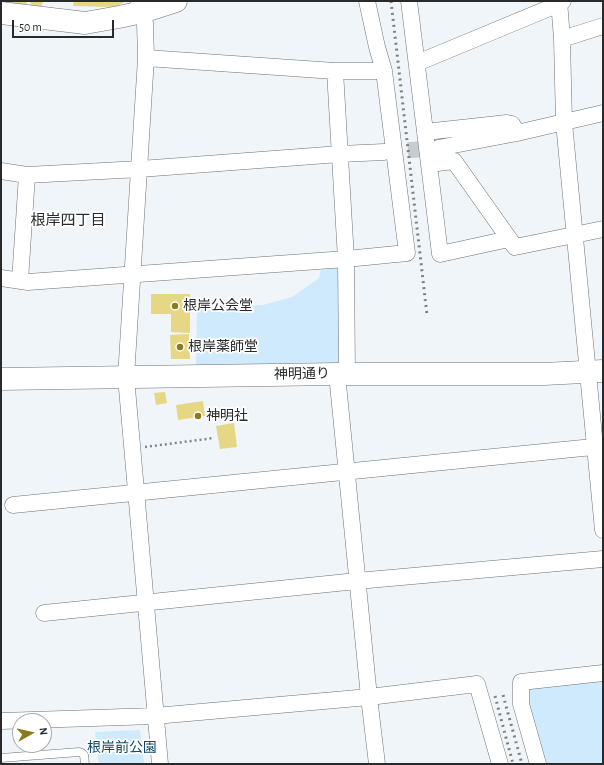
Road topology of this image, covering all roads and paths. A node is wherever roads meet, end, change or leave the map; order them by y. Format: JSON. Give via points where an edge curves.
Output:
{"nodes":[{"id":1,"x":176,"y":1,"type":"edge"},
{"id":2,"x":367,"y":1,"type":"edge"},
{"id":3,"x":409,"y":1,"type":"edge"},
{"id":4,"x":560,"y":2,"type":"edge"},
{"id":5,"x":141,"y":6,"type":"edge"},
{"id":6,"x":1,"y":13,"type":"edge"},
{"id":7,"x":603,"y":26,"type":"edge"},
{"id":8,"x":562,"y":39,"type":"junction"},
{"id":9,"x":146,"y":58,"type":"junction"},
{"id":10,"x":417,"y":63,"type":"junction"},
{"id":11,"x":335,"y":71,"type":"junction"},
{"id":12,"x":384,"y":71,"type":"junction"},
{"id":13,"x":603,"y":113,"type":"edge"},
{"id":14,"x":564,"y":123,"type":"junction"},
{"id":15,"x":425,"y":132,"type":"junction"},
{"id":16,"x":517,"y":133,"type":"junction"},
{"id":17,"x":438,"y":148,"type":"tunnel mouth"},
{"id":18,"x":384,"y":152,"type":"tunnel mouth"},
{"id":19,"x":340,"y":154,"type":"junction"},
{"id":20,"x":429,"y":164,"type":"junction"},
{"id":21,"x":140,"y":169,"type":"junction"},
{"id":22,"x":1,"y":171,"type":"edge"},
{"id":23,"x":27,"y":175,"type":"junction"},
{"id":24,"x":603,"y":229,"type":"edge"},
{"id":25,"x":574,"y":236,"type":"junction"},
{"id":26,"x":509,"y":239,"type":"junction"},
{"id":27,"x":346,"y":259,"type":"junction"},
{"id":28,"x":133,"y":274,"type":"junction"},
{"id":29,"x":1,"y":278,"type":"edge"},
{"id":30,"x":20,"y":281,"type":"junction"},
{"id":31,"x":596,"y":372,"type":"edge"},
{"id":32,"x":342,"y":374,"type":"junction"},
{"id":33,"x":126,"y":377,"type":"junction"},
{"id":34,"x":1,"y":379,"type":"edge"},
{"id":35,"x":214,"y":438,"type":"dead end"},
{"id":36,"x":599,"y":446,"type":"edge"},
{"id":37,"x":132,"y":449,"type":"junction"},
{"id":38,"x":347,"y":472,"type":"junction"},
{"id":39,"x":136,"y":493,"type":"junction"},
{"id":40,"x":13,"y":505,"type":"dead end"},
{"id":41,"x":603,"y":530,"type":"edge"},
{"id":42,"x":603,"y":559,"type":"edge"},
{"id":43,"x":358,"y":581,"type":"junction"},
{"id":44,"x":144,"y":603,"type":"junction"},
{"id":45,"x":44,"y":613,"type":"dead end"},
{"id":46,"x":603,"y":673,"type":"edge"},
{"id":47,"x":369,"y":697,"type":"junction"},
{"id":48,"x":155,"y":716,"type":"junction"},
{"id":49,"x":1,"y":721,"type":"edge"},
{"id":50,"x":1,"y":758,"type":"edge"},
{"id":51,"x":85,"y":764,"type":"edge"},
{"id":52,"x":160,"y":764,"type":"edge"},
{"id":53,"x":377,"y":764,"type":"edge"},
{"id":54,"x":500,"y":764,"type":"edge"},
{"id":55,"x":538,"y":764,"type":"edge"}],
"edges":[{"from":1,"to":5,"type":"street"},
{"from":2,"to":12,"type":"street"},
{"from":3,"to":10,"type":"street"},
{"from":4,"to":8,"type":"street"},
{"from":4,"to":10,"type":"street"},
{"from":5,"to":6,"type":"street","via":[[119,17],[85,23]]},
{"from":5,"to":9,"type":"street","via":[[145,23]]},
{"from":7,"to":8,"type":"street"},
{"from":8,"to":14,"type":"street"},
{"from":9,"to":11,"type":"street"},
{"from":9,"to":21,"type":"street"},
{"from":10,"to":15,"type":"street"},
{"from":11,"to":12,"type":"street"},
{"from":11,"to":19,"type":"street"},
{"from":12,"to":27,"type":"street","via":[[408,253]]},
{"from":13,"to":14,"type":"street"},
{"from":14,"to":16,"type":"street"},
{"from":14,"to":25,"type":"street"},
{"from":15,"to":16,"type":"street","via":[[507,123],[512,124]]},
{"from":15,"to":20,"type":"street"},
{"from":16,"to":17,"type":"street"},
{"from":18,"to":19,"type":"street"},
{"from":19,"to":21,"type":"street"},
{"from":19,"to":27,"type":"street"},
{"from":20,"to":26,"type":"street","via":[[454,160]]},
{"from":20,"to":26,"type":"street","via":[[440,254]]},
{"from":21,"to":23,"type":"street"},
{"from":21,"to":28,"type":"street"},
{"from":22,"to":23,"type":"street"},
{"from":23,"to":30,"type":"street"},
{"from":24,"to":25,"type":"street"},
{"from":25,"to":26,"type":"street","via":[[515,247]]},
{"from":25,"to":31,"type":"street"},
{"from":27,"to":28,"type":"street"},
{"from":27,"to":32,"type":"street"},
{"from":28,"to":30,"type":"street"},
{"from":28,"to":33,"type":"street"},
{"from":29,"to":30,"type":"street"},
{"from":31,"to":32,"type":"street","name":"神明通り"},
{"from":31,"to":36,"type":"street"},
{"from":32,"to":33,"type":"street","name":"神明通り"},
{"from":32,"to":38,"type":"street"},
{"from":33,"to":34,"type":"street","name":"神明通り"},
{"from":33,"to":37,"type":"street"},
{"from":35,"to":37,"type":"path"},
{"from":36,"to":38,"type":"street"},
{"from":36,"to":41,"type":"street"},
{"from":37,"to":39,"type":"street"},
{"from":38,"to":39,"type":"street"},
{"from":38,"to":43,"type":"street"},
{"from":39,"to":40,"type":"street"},
{"from":39,"to":44,"type":"street"},
{"from":42,"to":43,"type":"street"},
{"from":43,"to":44,"type":"street"},
{"from":43,"to":47,"type":"street"},
{"from":44,"to":45,"type":"street"},
{"from":44,"to":48,"type":"street"},
{"from":46,"to":55,"type":"street","via":[[521,682],[521,704]]},
{"from":47,"to":48,"type":"street"},
{"from":47,"to":53,"type":"street"},
{"from":47,"to":54,"type":"street","via":[[477,684]]},
{"from":48,"to":49,"type":"street"},
{"from":48,"to":52,"type":"street"},
{"from":50,"to":51,"type":"lane","via":[[79,752],[84,755]]}]}
